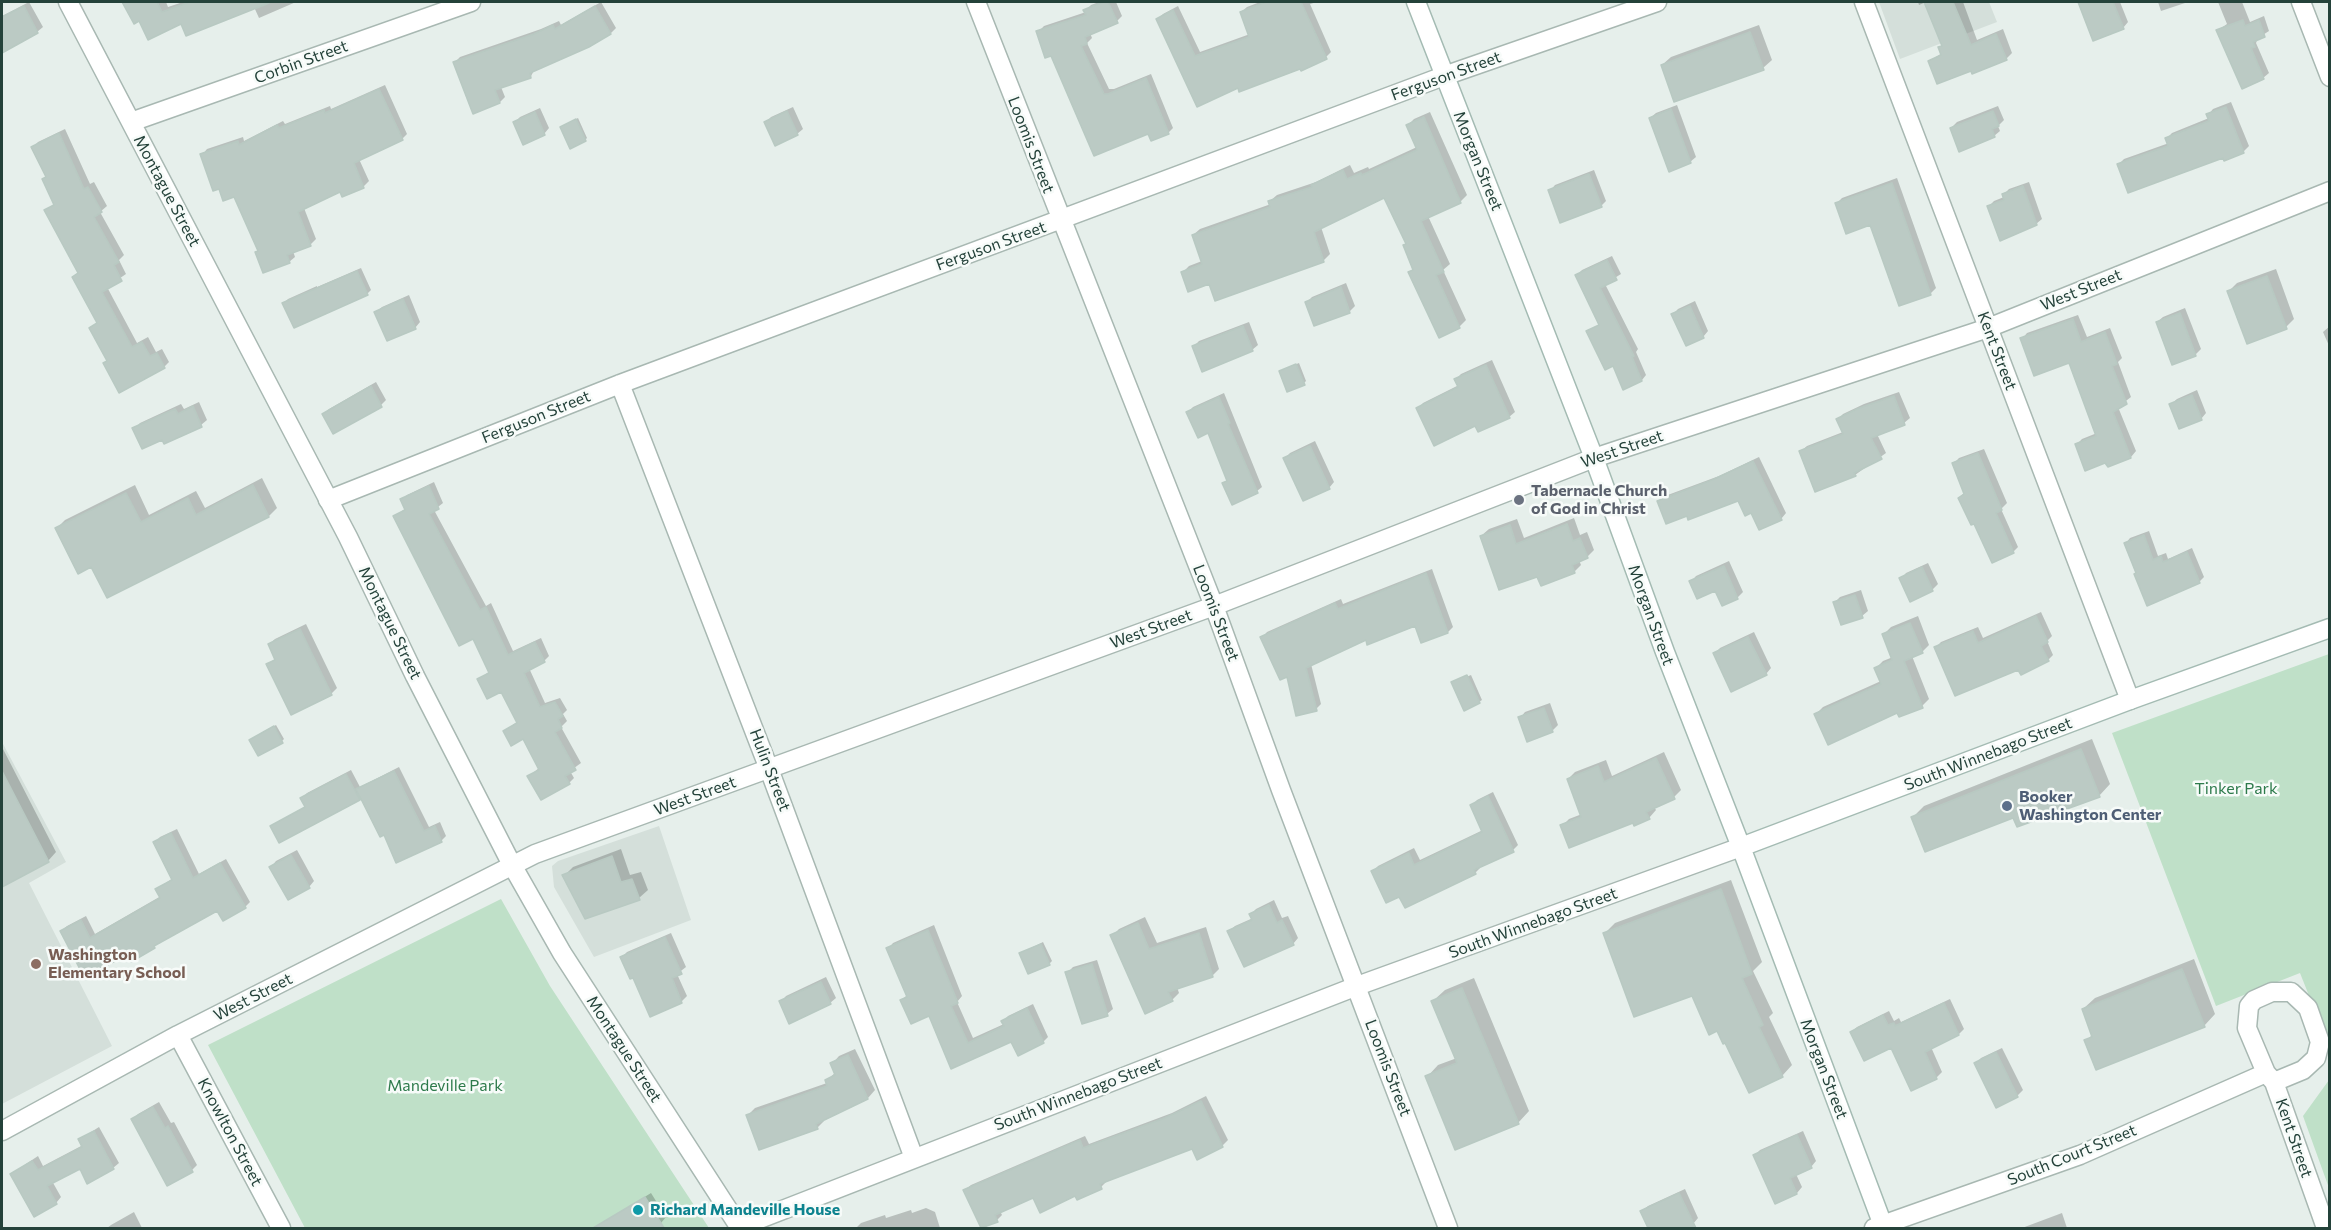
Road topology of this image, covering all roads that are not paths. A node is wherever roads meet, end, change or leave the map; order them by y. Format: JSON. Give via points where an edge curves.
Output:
{"nodes":[{"id":1,"x":68,"y":2,"type":"edge"},
{"id":2,"x":471,"y":2,"type":"edge"},
{"id":3,"x":976,"y":2,"type":"edge"},
{"id":4,"x":1416,"y":2,"type":"edge"},
{"id":5,"x":1657,"y":2,"type":"edge"},
{"id":6,"x":1864,"y":2,"type":"edge"},
{"id":7,"x":2301,"y":2,"type":"edge"},
{"id":8,"x":1444,"y":76,"type":"junction"},
{"id":9,"x":2330,"y":77,"type":"edge"},
{"id":10,"x":131,"y":122,"type":"junction"},
{"id":11,"x":2330,"y":191,"type":"edge"},
{"id":12,"x":1060,"y":220,"type":"junction"},
{"id":13,"x":1988,"y":328,"type":"junction"},
{"id":14,"x":620,"y":384,"type":"junction"},
{"id":15,"x":1594,"y":458,"type":"junction"},
{"id":16,"x":328,"y":500,"type":"junction"},
{"id":17,"x":1214,"y":606,"type":"junction"},
{"id":18,"x":2330,"y":628,"type":"edge"},
{"id":19,"x":2130,"y":700,"type":"junction"},
{"id":20,"x":770,"y":769,"type":"junction"},
{"id":21,"x":1742,"y":848,"type":"junction"},
{"id":22,"x":512,"y":865,"type":"junction"},
{"id":23,"x":1357,"y":986,"type":"junction"},
{"id":24,"x":178,"y":1035,"type":"junction"},
{"id":25,"x":2270,"y":1077,"type":"junction"},
{"id":26,"x":2,"y":1131,"type":"edge"},
{"id":27,"x":914,"y":1158,"type":"junction"},
{"id":28,"x":1880,"y":1227,"type":"edge"},
{"id":29,"x":281,"y":1228,"type":"edge"},
{"id":30,"x":740,"y":1228,"type":"edge"},
{"id":31,"x":1448,"y":1228,"type":"edge"},
{"id":32,"x":2326,"y":1228,"type":"edge"}],
"edges":[{"from":1,"to":10,"type":"street","name":"Montague Street"},
{"from":2,"to":10,"type":"street","name":"Corbin Street"},
{"from":3,"to":12,"type":"street","name":"Loomis Street"},
{"from":4,"to":8,"type":"street","name":"Morgan Street"},
{"from":5,"to":8,"type":"street","name":"Ferguson Street"},
{"from":6,"to":13,"type":"street","name":"Kent Street"},
{"from":7,"to":9,"type":"street"},
{"from":8,"to":12,"type":"street","name":"Ferguson Street"},
{"from":8,"to":15,"type":"street","name":"Morgan Street"},
{"from":10,"to":16,"type":"street","name":"Montague Street"},
{"from":11,"to":13,"type":"street","name":"West Street"},
{"from":12,"to":14,"type":"street","name":"Ferguson Street"},
{"from":12,"to":17,"type":"street","name":"Loomis Street"},
{"from":13,"to":15,"type":"street","name":"West Street"},
{"from":13,"to":19,"type":"street","name":"Kent Street"},
{"from":14,"to":16,"type":"street","name":"Ferguson Street"},
{"from":14,"to":20,"type":"street","name":"Hulin Street"},
{"from":15,"to":17,"type":"street","name":"West Street"},
{"from":15,"to":21,"type":"street","name":"Morgan Street"},
{"from":16,"to":22,"type":"street","name":"Montague Street"},
{"from":17,"to":20,"type":"street","name":"West Street"},
{"from":17,"to":23,"type":"street","name":"Loomis Street"},
{"from":18,"to":19,"type":"street","name":"South Winnebago Street"},
{"from":19,"to":21,"type":"street","name":"South Winnebago Street"},
{"from":20,"to":22,"type":"street","name":"West Street"},
{"from":20,"to":27,"type":"street","name":"Hulin Street"},
{"from":21,"to":23,"type":"street","name":"South Winnebago Street"},
{"from":21,"to":28,"type":"street","name":"Morgan Street"},
{"from":22,"to":24,"type":"street","name":"West Street"},
{"from":22,"to":30,"type":"street","name":"Montague Street","via":[[562,953]]},
{"from":23,"to":27,"type":"street","name":"South Winnebago Street"},
{"from":23,"to":31,"type":"street","name":"Loomis Street"},
{"from":24,"to":26,"type":"street","name":"West Street"},
{"from":24,"to":29,"type":"street","name":"Knowlton Street"},
{"from":25,"to":25,"type":"street","via":[[2303,1070],[2316,1058],[2320,1042],[2308,1008],[2291,992],[2272,992],[2249,1006],[2247,1028]]},
{"from":25,"to":28,"type":"street","name":"South Court Street","via":[[2080,1155]]},
{"from":25,"to":32,"type":"street","name":"Kent Street"},
{"from":27,"to":30,"type":"street","name":"South Winnebago Street"}]}
